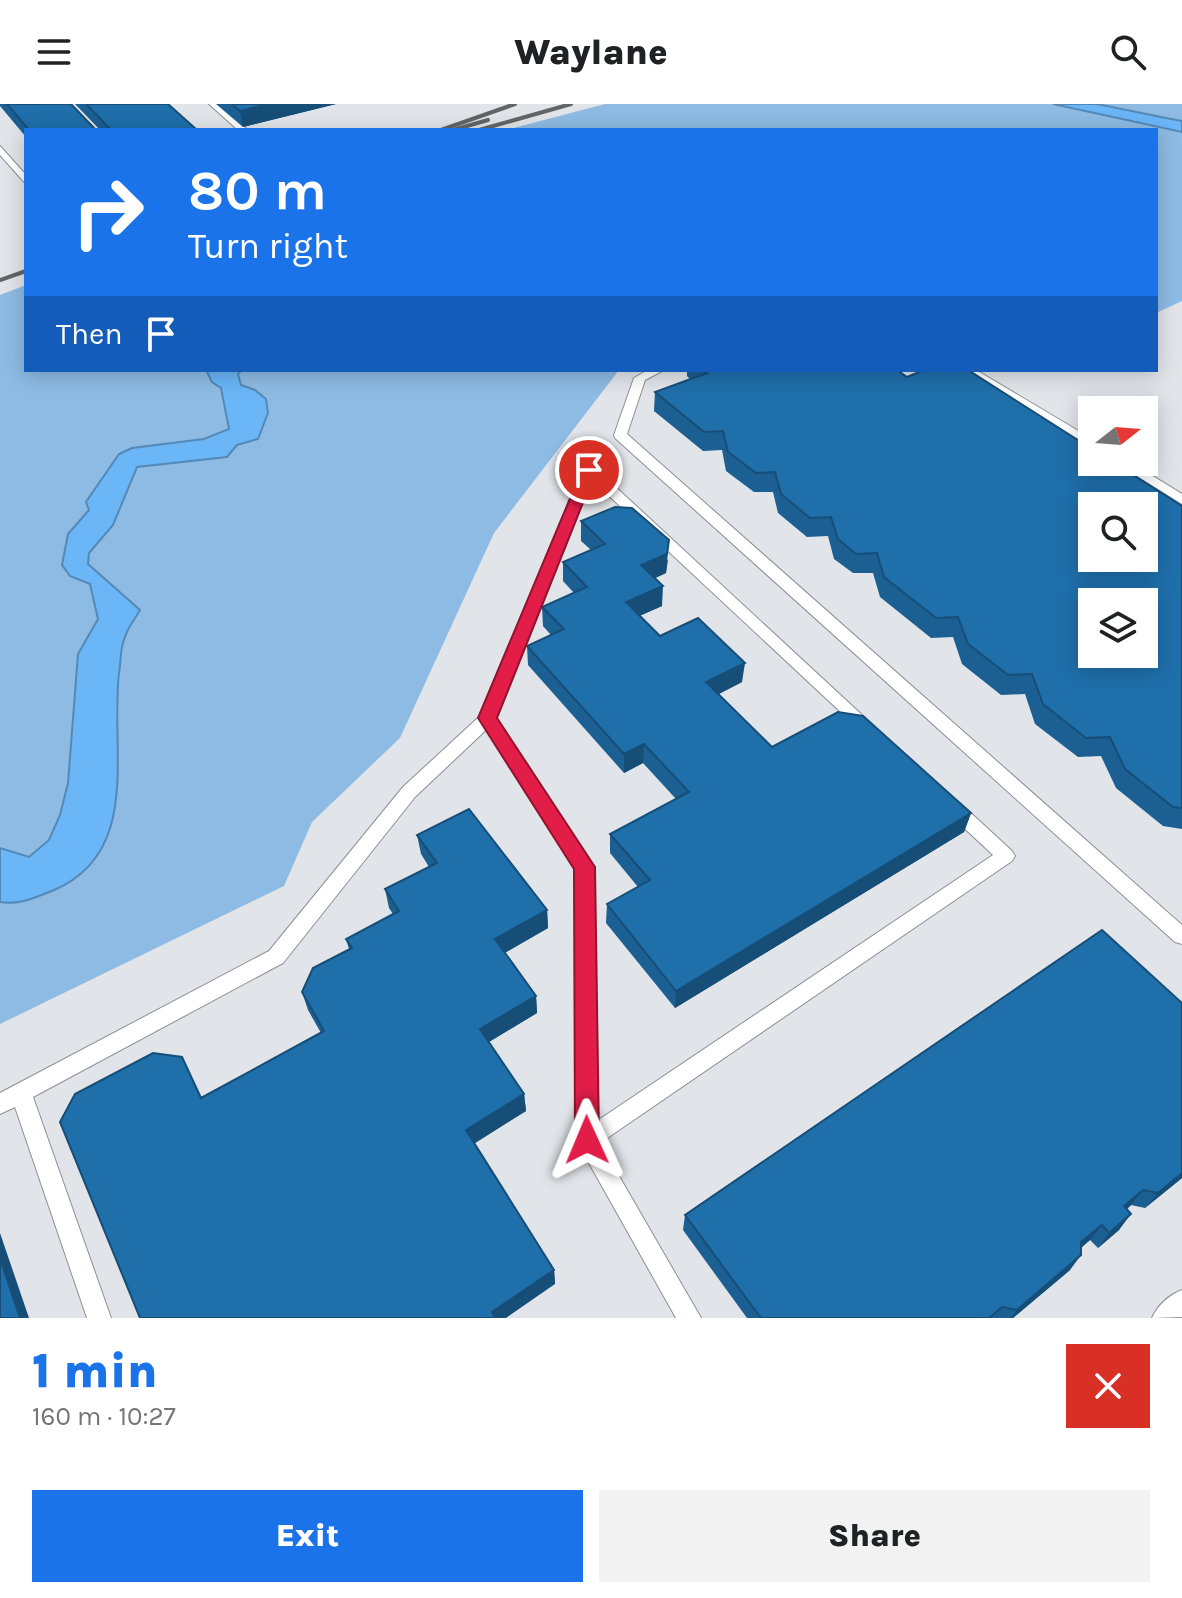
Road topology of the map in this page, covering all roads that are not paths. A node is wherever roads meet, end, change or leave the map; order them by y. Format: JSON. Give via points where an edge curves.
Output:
{"nodes":[{"id":1,"x":213,"y":104,"type":"edge"},
{"id":2,"x":241,"y":128,"type":"edge"},
{"id":3,"x":0,"y":149,"type":"edge"},
{"id":4,"x":24,"y":179,"type":"edge"},
{"id":5,"x":654,"y":372,"type":"edge"},
{"id":6,"x":975,"y":372,"type":"edge"},
{"id":7,"x":1078,"y":435,"type":"edge"},
{"id":8,"x":1143,"y":476,"type":"edge"},
{"id":9,"x":1182,"y":500,"type":"edge"},
{"id":10,"x":488,"y":718,"type":"junction"},
{"id":11,"x":879,"y":738,"type":"edge"},
{"id":12,"x":937,"y":792,"type":"edge"},
{"id":13,"x":1174,"y":917,"type":"edge"},
{"id":14,"x":1182,"y":936,"type":"edge"},
{"id":15,"x":21,"y":1093,"type":"junction"},
{"id":16,"x":0,"y":1104,"type":"edge"},
{"id":17,"x":587,"y":1140,"type":"junction"},
{"id":18,"x":1182,"y":1301,"type":"edge"},
{"id":19,"x":99,"y":1318,"type":"edge"},
{"id":20,"x":689,"y":1318,"type":"edge"},
{"id":21,"x":1164,"y":1318,"type":"edge"}],
"edges":[{"from":1,"to":2,"type":"lane"},
{"from":3,"to":4,"type":"lane"},
{"from":5,"to":13,"type":"lane","via":[[640,378],[620,435]]},
{"from":6,"to":7,"type":"lane"},
{"from":8,"to":9,"type":"lane"},
{"from":10,"to":11,"type":"lane","via":[[589,470]]},
{"from":10,"to":15,"type":"lane","via":[[409,792],[276,957]]},
{"from":10,"to":17,"type":"lane","via":[[584,867]]},
{"from":12,"to":17,"type":"lane","via":[[1006,856]]},
{"from":13,"to":14,"type":"lane"},
{"from":15,"to":16,"type":"lane"},
{"from":15,"to":19,"type":"lane"},
{"from":17,"to":20,"type":"lane"},
{"from":18,"to":21,"type":"lane"}]}
